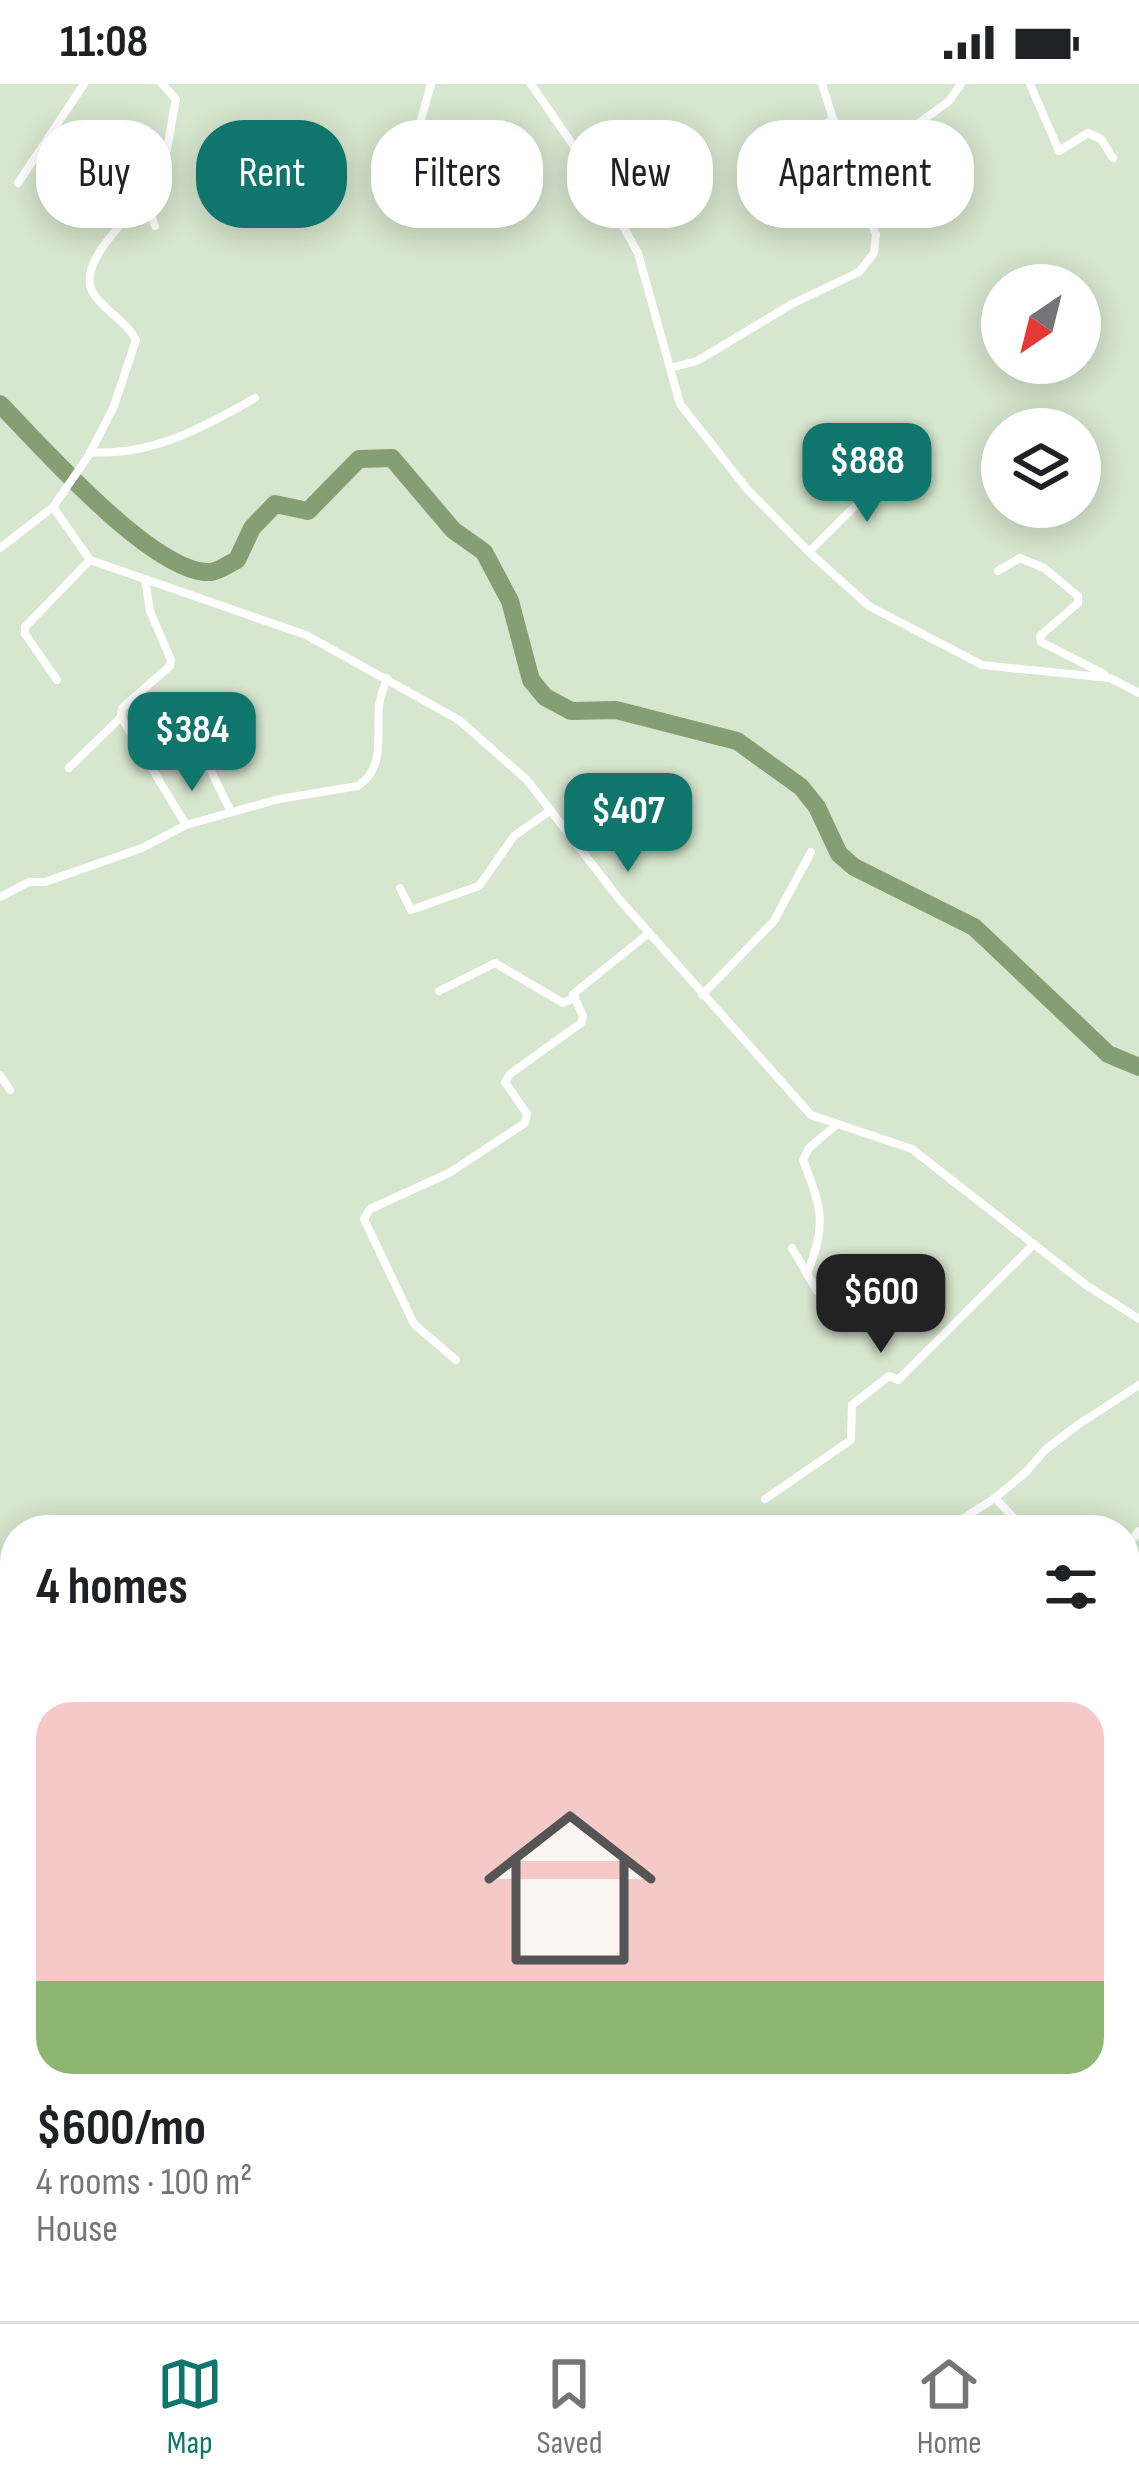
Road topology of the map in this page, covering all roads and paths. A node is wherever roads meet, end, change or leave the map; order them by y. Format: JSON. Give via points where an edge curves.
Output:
{"nodes":[{"id":1,"x":84,"y":84,"type":"edge"},
{"id":2,"x":162,"y":84,"type":"edge"},
{"id":3,"x":431,"y":84,"type":"edge"},
{"id":4,"x":531,"y":84,"type":"edge"},
{"id":5,"x":822,"y":84,"type":"edge"},
{"id":6,"x":961,"y":84,"type":"edge"},
{"id":7,"x":1030,"y":84,"type":"edge"},
{"id":8,"x":833,"y":119,"type":"edge"},
{"id":9,"x":171,"y":120,"type":"edge"},
{"id":10,"x":421,"y":120,"type":"edge"},
{"id":11,"x":924,"y":120,"type":"edge"},
{"id":12,"x":1113,"y":158,"type":"dead end"},
{"id":13,"x":18,"y":183,"type":"dead end"},
{"id":14,"x":118,"y":228,"type":"edge"},
{"id":15,"x":873,"y":228,"type":"edge"},
{"id":16,"x":670,"y":368,"type":"junction"},
{"id":17,"x":255,"y":398,"type":"dead end"},
{"id":18,"x":90,"y":454,"type":"junction"},
{"id":19,"x":894,"y":467,"type":"dead end"},
{"id":20,"x":54,"y":503,"type":"junction"},
{"id":21,"x":0,"y":548,"type":"edge"},
{"id":22,"x":809,"y":552,"type":"junction"},
{"id":23,"x":90,"y":560,"type":"junction"},
{"id":24,"x":998,"y":571,"type":"dead end"},
{"id":25,"x":145,"y":579,"type":"junction"},
{"id":26,"x":387,"y":678,"type":"junction"},
{"id":27,"x":1110,"y":678,"type":"junction"},
{"id":28,"x":57,"y":680,"type":"dead end"},
{"id":29,"x":1139,"y":693,"type":"edge"},
{"id":30,"x":121,"y":717,"type":"junction"},
{"id":31,"x":196,"y":740,"type":"dead end"},
{"id":32,"x":69,"y":768,"type":"dead end"},
{"id":33,"x":550,"y":810,"type":"junction"},
{"id":34,"x":231,"y":812,"type":"junction"},
{"id":35,"x":186,"y":825,"type":"junction"},
{"id":36,"x":811,"y":853,"type":"dead end"},
{"id":37,"x":400,"y":888,"type":"dead end"},
{"id":38,"x":0,"y":897,"type":"edge"},
{"id":39,"x":649,"y":933,"type":"junction"},
{"id":40,"x":439,"y":991,"type":"dead end"},
{"id":41,"x":702,"y":995,"type":"junction"},
{"id":42,"x":572,"y":999,"type":"junction"},
{"id":43,"x":0,"y":1075,"type":"edge"},
{"id":44,"x":10,"y":1090,"type":"dead end"},
{"id":45,"x":837,"y":1124,"type":"junction"},
{"id":46,"x":1034,"y":1244,"type":"junction"},
{"id":47,"x":792,"y":1248,"type":"dead end"},
{"id":48,"x":807,"y":1274,"type":"junction"},
{"id":49,"x":817,"y":1291,"type":"dead end"},
{"id":50,"x":1139,"y":1319,"type":"edge"},
{"id":51,"x":456,"y":1360,"type":"dead end"},
{"id":52,"x":1139,"y":1385,"type":"edge"},
{"id":53,"x":995,"y":1498,"type":"junction"},
{"id":54,"x":765,"y":1499,"type":"dead end"},
{"id":55,"x":968,"y":1515,"type":"edge"},
{"id":56,"x":1011,"y":1515,"type":"edge"}],
"edges":[{"from":1,"to":13,"type":"street"},
{"from":2,"to":9,"type":"street","via":[[176,99]]},
{"from":3,"to":10,"type":"street"},
{"from":4,"to":16,"type":"street","via":[[638,253]]},
{"from":5,"to":8,"type":"street"},
{"from":6,"to":11,"type":"street"},
{"from":7,"to":12,"type":"street","via":[[1059,151],[1088,133]]},
{"from":14,"to":18,"type":"street","via":[[91,266],[92,293],[136,340]]},
{"from":15,"to":16,"type":"street","via":[[874,253],[859,272],[697,362]]},
{"from":16,"to":22,"type":"street","via":[[680,404]]},
{"from":17,"to":18,"type":"street","via":[[196,432]]},
{"from":18,"to":20,"type":"street"},
{"from":19,"to":22,"type":"street"},
{"from":20,"to":21,"type":"street"},
{"from":20,"to":23,"type":"street"},
{"from":22,"to":27,"type":"street","via":[[869,606],[982,665]]},
{"from":23,"to":25,"type":"street"},
{"from":23,"to":28,"type":"street","via":[[25,627]]},
{"from":24,"to":27,"type":"street","via":[[1020,558],[1078,596],[1041,642]]},
{"from":25,"to":26,"type":"street","via":[[306,635]]},
{"from":25,"to":30,"type":"street","via":[[170,666]]},
{"from":26,"to":33,"type":"street","via":[[459,721]]},
{"from":26,"to":34,"type":"street","via":[[373,776],[358,786]]},
{"from":27,"to":29,"type":"street"},
{"from":30,"to":32,"type":"street"},
{"from":30,"to":35,"type":"street"},
{"from":31,"to":34,"type":"street"},
{"from":33,"to":37,"type":"street","via":[[514,836],[478,886],[411,910]]},
{"from":33,"to":39,"type":"street"},
{"from":34,"to":35,"type":"street"},
{"from":35,"to":38,"type":"street"},
{"from":36,"to":41,"type":"street","via":[[774,921]]},
{"from":39,"to":41,"type":"street"},
{"from":39,"to":42,"type":"street"},
{"from":40,"to":42,"type":"street","via":[[495,963],[563,1003]]},
{"from":41,"to":45,"type":"street","via":[[812,1115]]},
{"from":42,"to":51,"type":"street","via":[[581,1023],[505,1082],[525,1123],[448,1173],[370,1209],[364,1220],[414,1324]]},
{"from":43,"to":44,"type":"street"},
{"from":45,"to":46,"type":"street","via":[[912,1149]]},
{"from":45,"to":48,"type":"street","via":[[803,1160],[822,1209]]},
{"from":46,"to":50,"type":"street"},
{"from":46,"to":54,"type":"street","via":[[898,1380],[889,1376],[852,1405],[851,1440]]},
{"from":47,"to":48,"type":"street"},
{"from":48,"to":49,"type":"street"},
{"from":52,"to":53,"type":"street","via":[[1046,1450]]},
{"from":53,"to":55,"type":"street"},
{"from":53,"to":56,"type":"street"}]}
